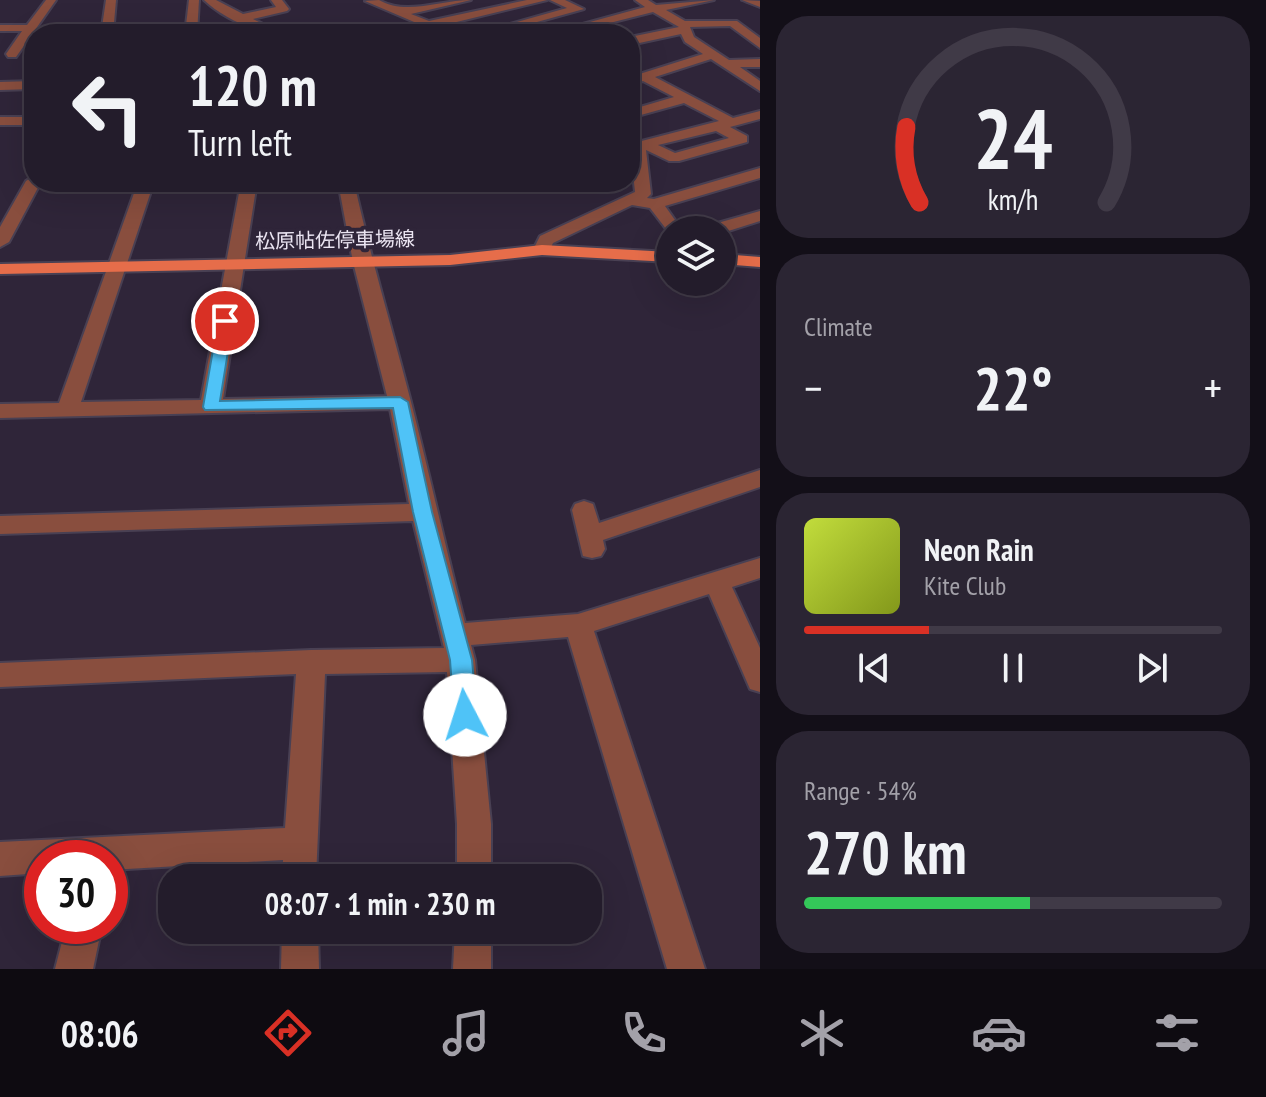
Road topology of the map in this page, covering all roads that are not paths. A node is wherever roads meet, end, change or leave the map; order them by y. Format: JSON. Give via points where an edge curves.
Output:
{"nodes":[{"id":1,"x":51,"y":0,"type":"edge"},
{"id":2,"x":111,"y":0,"type":"edge"},
{"id":3,"x":194,"y":0,"type":"edge"},
{"id":4,"x":209,"y":0,"type":"edge"},
{"id":5,"x":276,"y":0,"type":"edge"},
{"id":6,"x":374,"y":0,"type":"edge"},
{"id":7,"x":466,"y":0,"type":"edge"},
{"id":8,"x":542,"y":0,"type":"edge"},
{"id":9,"x":555,"y":0,"type":"edge"},
{"id":10,"x":640,"y":0,"type":"edge"},
{"id":11,"x":709,"y":0,"type":"edge"},
{"id":12,"x":655,"y":8,"type":"junction"},
{"id":13,"x":578,"y":9,"type":"junction"},
{"id":14,"x":399,"y":13,"type":"junction"},
{"id":15,"x":242,"y":18,"type":"junction"},
{"id":16,"x":606,"y":20,"type":"junction"},
{"id":17,"x":757,"y":21,"type":"dead end"},
{"id":18,"x":733,"y":23,"type":"junction"},
{"id":19,"x":33,"y":24,"type":"edge"},
{"id":20,"x":108,"y":24,"type":"edge"},
{"id":21,"x":192,"y":24,"type":"edge"},
{"id":22,"x":255,"y":24,"type":"edge"},
{"id":23,"x":426,"y":24,"type":"edge"},
{"id":24,"x":433,"y":24,"type":"edge"},
{"id":25,"x":519,"y":24,"type":"edge"},
{"id":26,"x":591,"y":24,"type":"edge"},
{"id":27,"x":684,"y":27,"type":"junction"},
{"id":28,"x":0,"y":28,"type":"edge"},
{"id":29,"x":24,"y":28,"type":"edge"},
{"id":30,"x":24,"y":34,"type":"edge"},
{"id":31,"x":640,"y":38,"type":"edge"},
{"id":32,"x":760,"y":47,"type":"edge"},
{"id":33,"x":710,"y":53,"type":"junction"},
{"id":34,"x":6,"y":54,"type":"edge"},
{"id":35,"x":760,"y":63,"type":"edge"},
{"id":36,"x":726,"y":64,"type":"junction"},
{"id":37,"x":645,"y":77,"type":"junction"},
{"id":38,"x":640,"y":78,"type":"edge"},
{"id":39,"x":753,"y":79,"type":"edge"},
{"id":40,"x":24,"y":85,"type":"edge"},
{"id":41,"x":0,"y":86,"type":"edge"},
{"id":42,"x":760,"y":87,"type":"edge"},
{"id":43,"x":686,"y":98,"type":"junction"},
{"id":44,"x":640,"y":111,"type":"edge"},
{"id":45,"x":760,"y":115,"type":"edge"},
{"id":46,"x":0,"y":121,"type":"edge"},
{"id":47,"x":24,"y":121,"type":"edge"},
{"id":48,"x":725,"y":124,"type":"junction"},
{"id":49,"x":640,"y":146,"type":"edge"},
{"id":50,"x":640,"y":148,"type":"edge"},
{"id":51,"x":640,"y":160,"type":"edge"},
{"id":52,"x":760,"y":173,"type":"edge"},
{"id":53,"x":28,"y":192,"type":"edge"},
{"id":54,"x":142,"y":192,"type":"edge"},
{"id":55,"x":247,"y":192,"type":"edge"},
{"id":56,"x":348,"y":192,"type":"edge"},
{"id":57,"x":634,"y":201,"type":"junction"},
{"id":58,"x":655,"y":204,"type":"junction"},
{"id":59,"x":661,"y":216,"type":"edge"},
{"id":60,"x":760,"y":216,"type":"edge"},
{"id":61,"x":736,"y":223,"type":"edge"},
{"id":62,"x":0,"y":242,"type":"edge"},
{"id":63,"x":542,"y":250,"type":"junction"},
{"id":64,"x":656,"y":256,"type":"edge"},
{"id":65,"x":736,"y":260,"type":"edge"},
{"id":66,"x":362,"y":262,"type":"junction"},
{"id":67,"x":760,"y":262,"type":"edge"},
{"id":68,"x":235,"y":264,"type":"junction"},
{"id":69,"x":116,"y":266,"type":"junction"},
{"id":70,"x":0,"y":269,"type":"edge"},
{"id":71,"x":400,"y":402,"type":"junction"},
{"id":72,"x":211,"y":407,"type":"junction"},
{"id":73,"x":67,"y":410,"type":"junction"},
{"id":74,"x":0,"y":411,"type":"edge"},
{"id":75,"x":760,"y":478,"type":"edge"},
{"id":76,"x":423,"y":512,"type":"junction"},
{"id":77,"x":0,"y":525,"type":"edge"},
{"id":78,"x":589,"y":532,"type":"dead end"},
{"id":79,"x":760,"y":568,"type":"edge"},
{"id":80,"x":717,"y":583,"type":"junction"},
{"id":81,"x":578,"y":625,"type":"junction"},
{"id":82,"x":458,"y":648,"type":"junction"},
{"id":83,"x":311,"y":662,"type":"junction"},
{"id":84,"x":0,"y":675,"type":"edge"},
{"id":85,"x":760,"y":680,"type":"edge"},
{"id":86,"x":299,"y":843,"type":"junction"},
{"id":87,"x":128,"y":853,"type":"edge"},
{"id":88,"x":24,"y":858,"type":"edge"},
{"id":89,"x":0,"y":859,"type":"edge"},
{"id":90,"x":299,"y":864,"type":"edge"},
{"id":91,"x":474,"y":864,"type":"edge"},
{"id":92,"x":80,"y":944,"type":"edge"},
{"id":93,"x":300,"y":944,"type":"edge"},
{"id":94,"x":473,"y":944,"type":"edge"},
{"id":95,"x":74,"y":969,"type":"edge"},
{"id":96,"x":300,"y":969,"type":"edge"},
{"id":97,"x":472,"y":969,"type":"edge"},
{"id":98,"x":686,"y":969,"type":"edge"}],
"edges":[{"from":1,"to":19,"type":"street"},
{"from":2,"to":20,"type":"street"},
{"from":3,"to":21,"type":"street"},
{"from":4,"to":15,"type":"street"},
{"from":5,"to":15,"type":"street","via":[[283,9]]},
{"from":6,"to":14,"type":"street","via":[[370,1]]},
{"from":7,"to":14,"type":"street"},
{"from":8,"to":24,"type":"street"},
{"from":9,"to":13,"type":"street"},
{"from":10,"to":12,"type":"street"},
{"from":11,"to":12,"type":"street"},
{"from":12,"to":16,"type":"street"},
{"from":12,"to":27,"type":"street"},
{"from":13,"to":16,"type":"street"},
{"from":13,"to":25,"type":"street"},
{"from":14,"to":23,"type":"street"},
{"from":15,"to":22,"type":"street"},
{"from":16,"to":26,"type":"street"},
{"from":17,"to":18,"type":"street"},
{"from":18,"to":27,"type":"street"},
{"from":18,"to":32,"type":"street"},
{"from":27,"to":31,"type":"street"},
{"from":27,"to":33,"type":"street","via":[[689,39]]},
{"from":28,"to":29,"type":"street"},
{"from":30,"to":34,"type":"street"},
{"from":32,"to":33,"type":"street"},
{"from":33,"to":36,"type":"street"},
{"from":33,"to":37,"type":"street"},
{"from":35,"to":36,"type":"street"},
{"from":36,"to":39,"type":"street"},
{"from":37,"to":38,"type":"street"},
{"from":37,"to":43,"type":"street"},
{"from":39,"to":42,"type":"street"},
{"from":40,"to":41,"type":"street"},
{"from":43,"to":44,"type":"street"},
{"from":43,"to":48,"type":"street"},
{"from":45,"to":48,"type":"street"},
{"from":46,"to":47,"type":"street"},
{"from":48,"to":49,"type":"street"},
{"from":48,"to":50,"type":"street","via":[[742,139],[674,158]]},
{"from":51,"to":57,"type":"street","via":[[643,194]]},
{"from":52,"to":58,"type":"street"},
{"from":53,"to":62,"type":"street"},
{"from":54,"to":69,"type":"street"},
{"from":55,"to":68,"type":"street"},
{"from":56,"to":66,"type":"street"},
{"from":57,"to":58,"type":"street"},
{"from":57,"to":63,"type":"street","via":[[546,240]]},
{"from":58,"to":59,"type":"street"},
{"from":60,"to":61,"type":"street"},
{"from":63,"to":64,"type":"main road","name":"松原帖佐停車場線"},
{"from":63,"to":66,"type":"main road","name":"松原帖佐停車場線"},
{"from":65,"to":67,"type":"main road"},
{"from":66,"to":68,"type":"main road","name":"松原帖佐停車場線"},
{"from":66,"to":71,"type":"street"},
{"from":68,"to":69,"type":"main road","name":"松原帖佐停車場線"},
{"from":68,"to":72,"type":"street"},
{"from":69,"to":70,"type":"main road","name":"松原帖佐停車場線"},
{"from":69,"to":73,"type":"street"},
{"from":71,"to":72,"type":"street"},
{"from":71,"to":76,"type":"street"},
{"from":72,"to":73,"type":"street"},
{"from":73,"to":74,"type":"street"},
{"from":75,"to":78,"type":"street"},
{"from":76,"to":77,"type":"street"},
{"from":76,"to":82,"type":"street"},
{"from":79,"to":80,"type":"street"},
{"from":80,"to":81,"type":"street"},
{"from":80,"to":85,"type":"street"},
{"from":81,"to":82,"type":"street"},
{"from":81,"to":98,"type":"street"},
{"from":82,"to":83,"type":"street"},
{"from":82,"to":91,"type":"street"},
{"from":83,"to":84,"type":"street"},
{"from":83,"to":86,"type":"street"},
{"from":86,"to":87,"type":"street"},
{"from":86,"to":90,"type":"street"},
{"from":88,"to":89,"type":"street"},
{"from":92,"to":95,"type":"street"},
{"from":93,"to":96,"type":"street"},
{"from":94,"to":97,"type":"street"}]}
